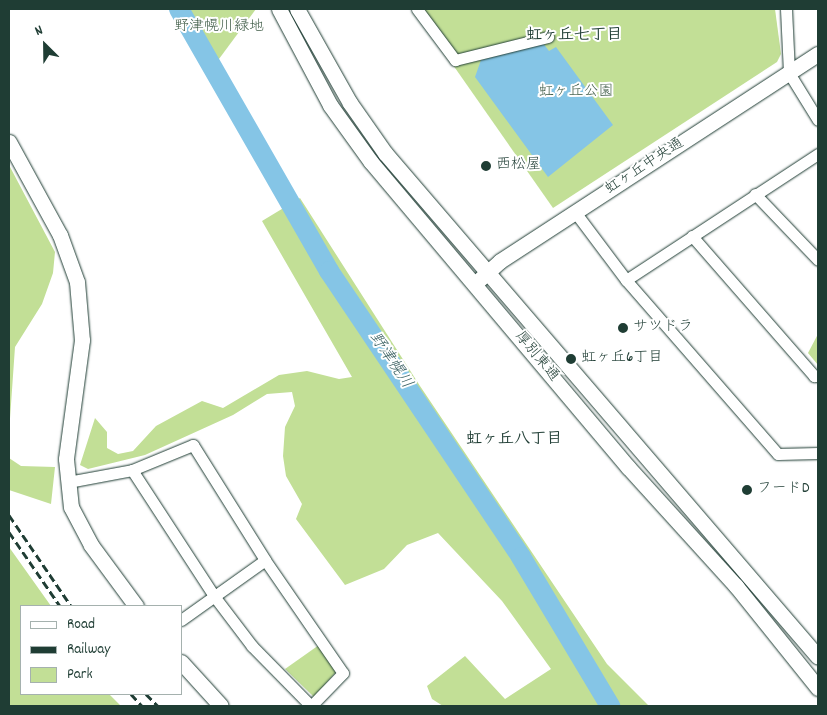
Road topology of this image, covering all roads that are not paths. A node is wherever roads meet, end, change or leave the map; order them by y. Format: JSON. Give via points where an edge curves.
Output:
{"nodes":[{"id":1,"x":279,"y":9,"type":"edge"},
{"id":2,"x":297,"y":9,"type":"edge"},
{"id":3,"x":417,"y":9,"type":"edge"},
{"id":4,"x":786,"y":9,"type":"edge"},
{"id":5,"x":548,"y":37,"type":"dead end"},
{"id":6,"x":818,"y":54,"type":"edge"},
{"id":7,"x":790,"y":73,"type":"junction"},
{"id":8,"x":818,"y":120,"type":"edge"},
{"id":9,"x":9,"y":142,"type":"edge"},
{"id":10,"x":818,"y":154,"type":"edge"},
{"id":11,"x":755,"y":194,"type":"junction"},
{"id":12,"x":575,"y":212,"type":"junction"},
{"id":13,"x":692,"y":236,"type":"junction"},
{"id":14,"x":818,"y":260,"type":"edge"},
{"id":15,"x":486,"y":273,"type":"junction"},
{"id":16,"x":626,"y":280,"type":"junction"},
{"id":17,"x":475,"y":284,"type":"junction"},
{"id":18,"x":818,"y":376,"type":"edge"},
{"id":19,"x":818,"y":454,"type":"edge"},
{"id":20,"x":132,"y":470,"type":"junction"},
{"id":21,"x":68,"y":482,"type":"junction"},
{"id":22,"x":265,"y":560,"type":"junction"},
{"id":23,"x":749,"y":575,"type":"junction"},
{"id":24,"x":736,"y":586,"type":"junction"},
{"id":25,"x":214,"y":596,"type":"junction"},
{"id":26,"x":135,"y":605,"type":"edge"},
{"id":27,"x":182,"y":619,"type":"edge"},
{"id":28,"x":818,"y":657,"type":"edge"},
{"id":29,"x":182,"y":663,"type":"edge"},
{"id":30,"x":818,"y":688,"type":"edge"},
{"id":31,"x":221,"y":706,"type":"edge"},
{"id":32,"x":311,"y":706,"type":"edge"}],
"edges":[{"from":1,"to":17,"type":"street","name":"厚別東通","via":[[330,105],[371,162]]},
{"from":2,"to":15,"type":"street","name":"厚別東通","via":[[350,103],[380,146]]},
{"from":3,"to":5,"type":"street","via":[[455,60]]},
{"from":4,"to":7,"type":"street"},
{"from":6,"to":7,"type":"street","name":"虹ヶ丘中央通"},
{"from":7,"to":8,"type":"street"},
{"from":7,"to":12,"type":"street","name":"虹ヶ丘中央通"},
{"from":9,"to":21,"type":"street","via":[[60,234],[77,282],[82,340],[66,459]]},
{"from":10,"to":11,"type":"street"},
{"from":11,"to":13,"type":"street"},
{"from":11,"to":14,"type":"street"},
{"from":12,"to":15,"type":"street","name":"虹ヶ丘中央通"},
{"from":12,"to":16,"type":"street"},
{"from":13,"to":16,"type":"street"},
{"from":13,"to":18,"type":"street","via":[[814,376]]},
{"from":15,"to":17,"type":"street","name":"虹ヶ丘中央通"},
{"from":15,"to":23,"type":"street","name":"厚別東通"},
{"from":16,"to":19,"type":"street","via":[[778,454]]},
{"from":17,"to":24,"type":"street","name":"厚別東通","via":[[628,467]]},
{"from":20,"to":21,"type":"street"},
{"from":20,"to":22,"type":"street","via":[[193,446]]},
{"from":20,"to":25,"type":"street"},
{"from":21,"to":26,"type":"street","via":[[71,508],[91,545]]},
{"from":22,"to":25,"type":"street"},
{"from":22,"to":32,"type":"street","via":[[343,672]]},
{"from":23,"to":24,"type":"street"},
{"from":23,"to":28,"type":"street","name":"厚別東通"},
{"from":24,"to":30,"type":"street","name":"厚別東通"},
{"from":25,"to":27,"type":"street"},
{"from":25,"to":32,"type":"street","via":[[252,646]]},
{"from":29,"to":31,"type":"street"}]}
